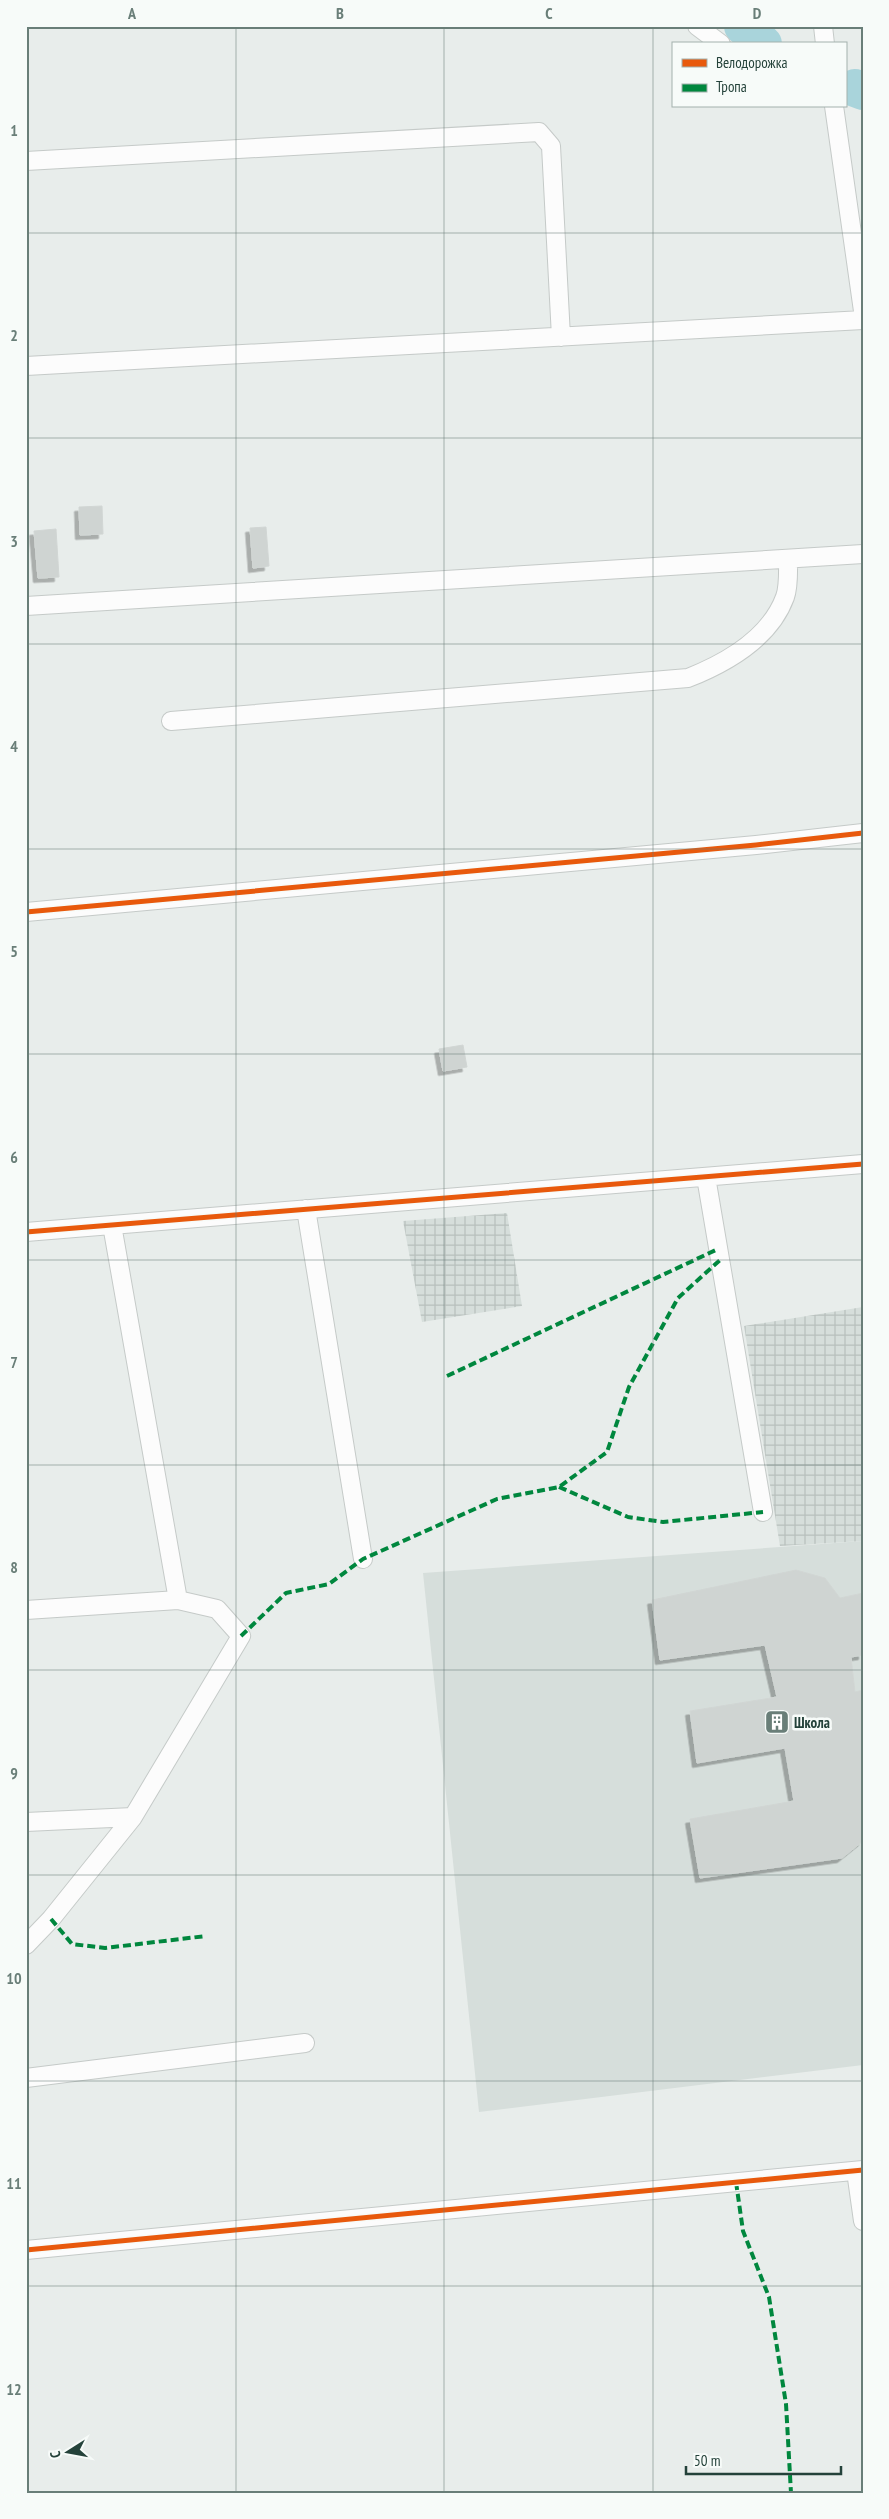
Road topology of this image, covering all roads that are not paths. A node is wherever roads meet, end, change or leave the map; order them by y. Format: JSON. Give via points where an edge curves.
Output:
{"nodes":[{"id":1,"x":697,"y":26,"type":"edge"},
{"id":2,"x":823,"y":26,"type":"edge"},
{"id":3,"x":718,"y":42,"type":"edge"},
{"id":4,"x":825,"y":42,"type":"edge"},
{"id":5,"x":834,"y":108,"type":"edge"},
{"id":6,"x":26,"y":161,"type":"edge"},
{"id":7,"x":863,"y":311,"type":"edge"},
{"id":8,"x":863,"y":320,"type":"edge"},
{"id":9,"x":561,"y":337,"type":"junction"},
{"id":10,"x":26,"y":366,"type":"edge"},
{"id":11,"x":863,"y":554,"type":"edge"},
{"id":12,"x":788,"y":559,"type":"junction"},
{"id":13,"x":26,"y":606,"type":"edge"},
{"id":14,"x":171,"y":721,"type":"dead end"},
{"id":15,"x":863,"y":833,"type":"edge"},
{"id":16,"x":26,"y":912,"type":"edge"},
{"id":17,"x":863,"y":1164,"type":"edge"},
{"id":18,"x":706,"y":1177,"type":"junction"},
{"id":19,"x":306,"y":1209,"type":"junction"},
{"id":20,"x":112,"y":1225,"type":"junction"},
{"id":21,"x":26,"y":1232,"type":"edge"},
{"id":22,"x":763,"y":1512,"type":"dead end"},
{"id":23,"x":363,"y":1558,"type":"dead end"},
{"id":24,"x":178,"y":1600,"type":"junction"},
{"id":25,"x":26,"y":1610,"type":"edge"},
{"id":26,"x":133,"y":1817,"type":"junction"},
{"id":27,"x":26,"y":1822,"type":"edge"},
{"id":28,"x":26,"y":1945,"type":"edge"},
{"id":29,"x":305,"y":2043,"type":"dead end"},
{"id":30,"x":26,"y":2078,"type":"edge"},
{"id":31,"x":859,"y":2171,"type":"edge"},
{"id":32,"x":863,"y":2221,"type":"edge"},
{"id":33,"x":26,"y":2250,"type":"edge"}],
"edges":[{"from":1,"to":3,"type":"street"},
{"from":2,"to":4,"type":"street"},
{"from":5,"to":7,"type":"street"},
{"from":6,"to":9,"type":"street","via":[[539,132],[551,146]]},
{"from":8,"to":9,"type":"street"},
{"from":9,"to":10,"type":"street"},
{"from":11,"to":12,"type":"street"},
{"from":12,"to":13,"type":"street"},
{"from":12,"to":14,"type":"street","via":[[786,596],[767,629],[720,665],[688,678]]},
{"from":15,"to":16,"type":"street"},
{"from":17,"to":18,"type":"street"},
{"from":18,"to":19,"type":"street"},
{"from":18,"to":22,"type":"street"},
{"from":19,"to":20,"type":"street"},
{"from":19,"to":23,"type":"street"},
{"from":20,"to":21,"type":"street"},
{"from":20,"to":24,"type":"street"},
{"from":24,"to":25,"type":"street"},
{"from":24,"to":26,"type":"street","via":[[217,1609],[241,1636]]},
{"from":26,"to":27,"type":"street"},
{"from":26,"to":28,"type":"street","via":[[51,1919]]},
{"from":29,"to":30,"type":"street"},
{"from":31,"to":32,"type":"street"},
{"from":31,"to":33,"type":"street"}]}
